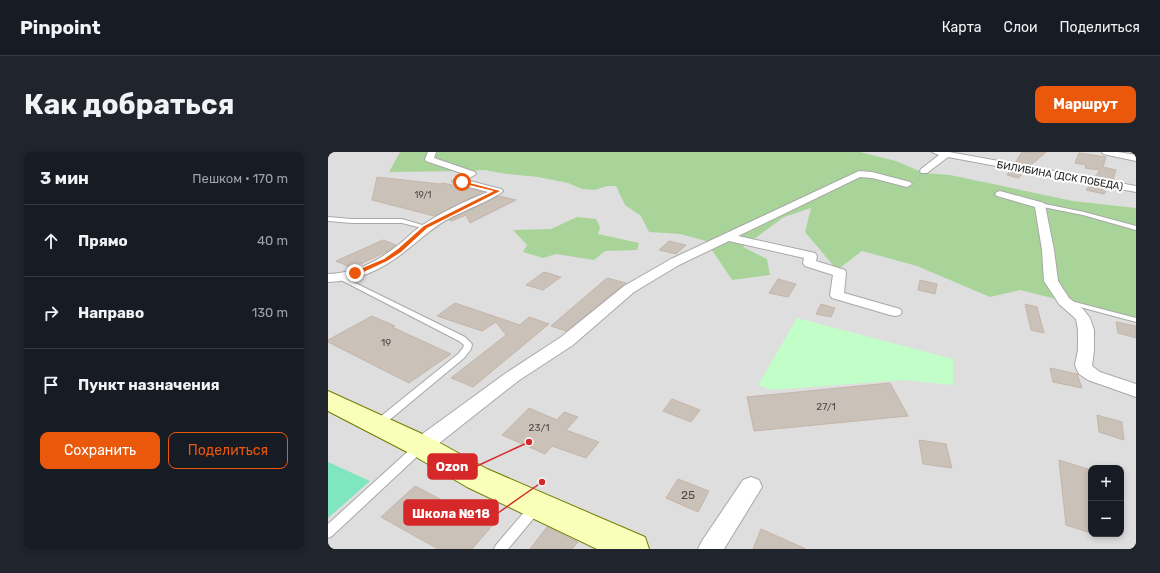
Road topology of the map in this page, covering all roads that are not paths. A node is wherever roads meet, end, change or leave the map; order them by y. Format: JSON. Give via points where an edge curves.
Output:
{"nodes":[{"id":1,"x":432,"y":152,"type":"edge"},
{"id":2,"x":936,"y":152,"type":"edge"},
{"id":3,"x":1106,"y":152,"type":"edge"},
{"id":4,"x":946,"y":154,"type":"junction"},
{"id":5,"x":1136,"y":158,"type":"edge"},
{"id":6,"x":924,"y":171,"type":"dead end"},
{"id":7,"x":906,"y":184,"type":"dead end"},
{"id":8,"x":1136,"y":189,"type":"edge"},
{"id":9,"x":1000,"y":194,"type":"dead end"},
{"id":10,"x":1040,"y":205,"type":"junction"},
{"id":11,"x":328,"y":219,"type":"edge"},
{"id":12,"x":426,"y":227,"type":"junction"},
{"id":13,"x":1136,"y":228,"type":"edge"},
{"id":14,"x":727,"y":237,"type":"junction"},
{"id":15,"x":328,"y":278,"type":"edge"},
{"id":16,"x":341,"y":278,"type":"junction"},
{"id":17,"x":1064,"y":301,"type":"junction"},
{"id":18,"x":895,"y":312,"type":"dead end"},
{"id":19,"x":1136,"y":320,"type":"edge"},
{"id":20,"x":1136,"y":391,"type":"edge"},
{"id":21,"x":328,"y":400,"type":"edge"},
{"id":22,"x":377,"y":424,"type":"junction"},
{"id":23,"x":421,"y":446,"type":"junction"},
{"id":24,"x":751,"y":487,"type":"dead end"},
{"id":25,"x":537,"y":506,"type":"junction"},
{"id":26,"x":328,"y":532,"type":"edge"},
{"id":27,"x":623,"y":547,"type":"edge"},
{"id":28,"x":500,"y":549,"type":"edge"},
{"id":29,"x":710,"y":549,"type":"edge"}],
"edges":[{"from":1,"to":12,"type":"street","via":[[429,158],[472,174],[457,181],[498,191]]},
{"from":2,"to":4,"type":"street","name":"БИЛИБИНА (ДСК ПОБЕДА)"},
{"from":3,"to":5,"type":"street"},
{"from":4,"to":6,"type":"street"},
{"from":4,"to":8,"type":"street","name":"БИЛИБИНА (ДСК ПОБЕДА)"},
{"from":7,"to":14,"type":"street","via":[[858,174]]},
{"from":9,"to":10,"type":"street"},
{"from":10,"to":13,"type":"lane"},
{"from":10,"to":17,"type":"street","via":[[1051,281]]},
{"from":11,"to":12,"type":"lane","via":[[402,221]]},
{"from":12,"to":16,"type":"street","via":[[386,260]]},
{"from":14,"to":18,"type":"street","via":[[811,256],[809,263],[840,273],[837,296]]},
{"from":14,"to":23,"type":"street","via":[[675,262],[629,289],[567,341],[512,377]]},
{"from":15,"to":16,"type":"street"},
{"from":16,"to":22,"type":"lane","via":[[468,344],[461,356]]},
{"from":17,"to":19,"type":"lane"},
{"from":17,"to":20,"type":"street","via":[[1083,318],[1086,350],[1083,365],[1086,370],[1094,376]]},
{"from":21,"to":22,"type":"main road"},
{"from":22,"to":23,"type":"main road"},
{"from":23,"to":25,"type":"main road","via":[[478,478]]},
{"from":23,"to":26,"type":"lane"},
{"from":24,"to":29,"type":"street"},
{"from":25,"to":27,"type":"main road"},
{"from":25,"to":28,"type":"lane"}]}
